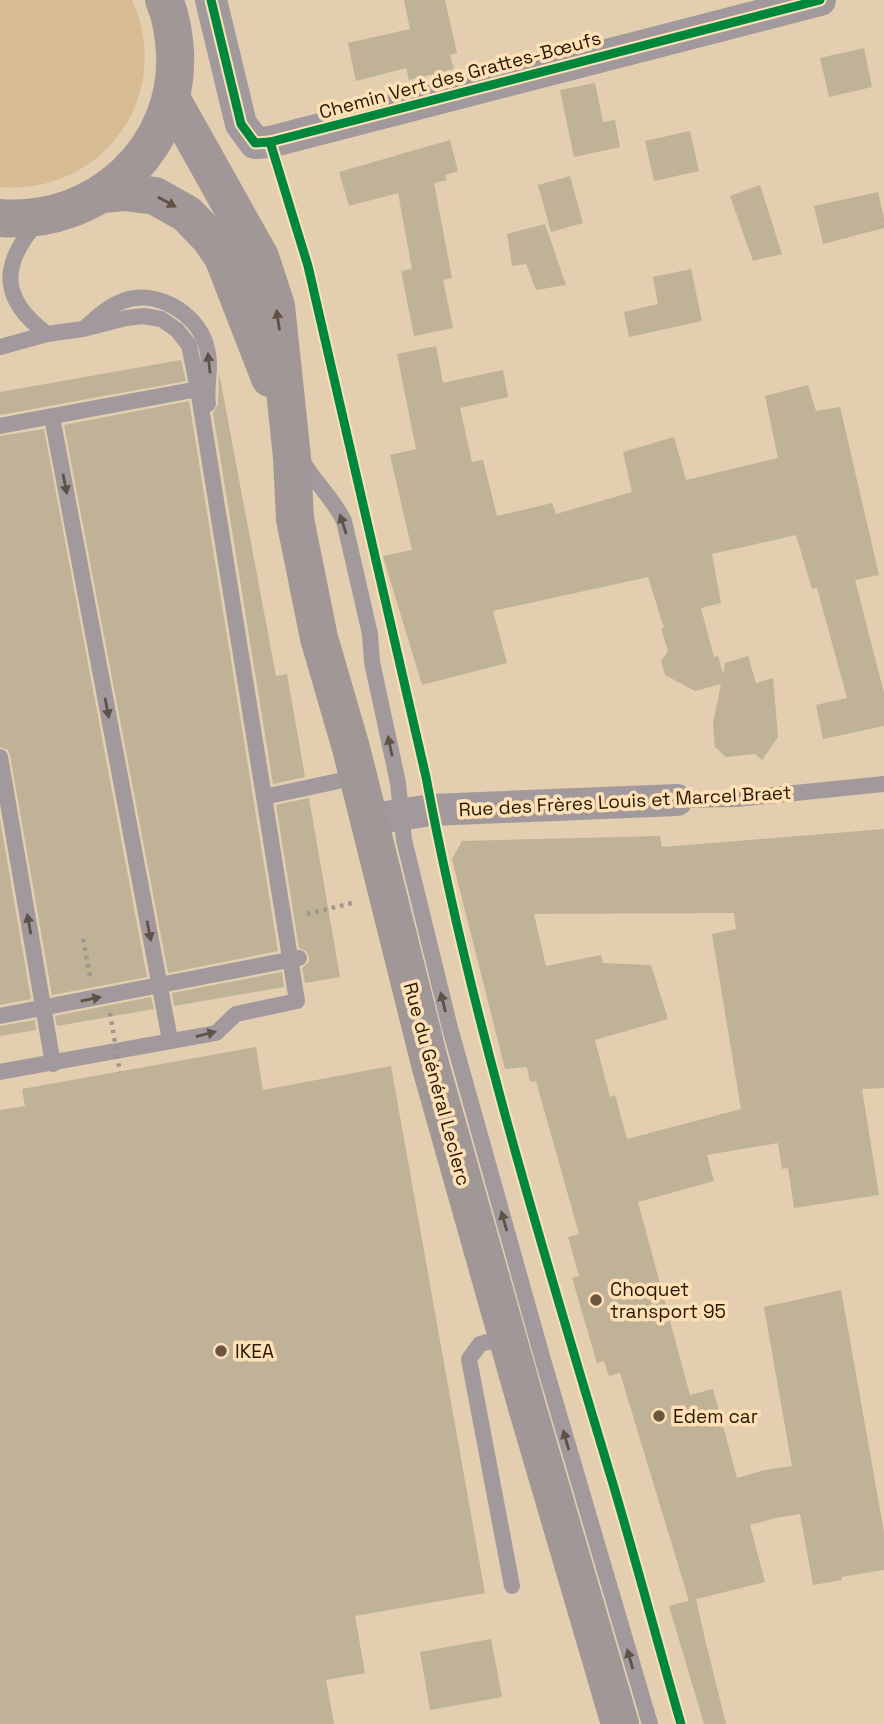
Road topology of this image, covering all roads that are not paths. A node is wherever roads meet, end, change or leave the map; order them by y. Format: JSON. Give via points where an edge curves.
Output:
{"nodes":[{"id":1,"x":164,"y":0,"type":"edge"},
{"id":2,"x":211,"y":0,"type":"edge"},
{"id":3,"x":820,"y":0,"type":"edge"},
{"id":4,"x":171,"y":98,"type":"junction"},
{"id":5,"x":102,"y":194,"type":"junction"},
{"id":6,"x":44,"y":217,"type":"junction"},
{"id":7,"x":0,"y":218,"type":"edge"},
{"id":8,"x":83,"y":329,"type":"junction"},
{"id":9,"x":47,"y":334,"type":"junction"},
{"id":10,"x":0,"y":347,"type":"edge"},
{"id":11,"x":198,"y":389,"type":"junction"},
{"id":12,"x":52,"y":417,"type":"junction"},
{"id":13,"x":0,"y":426,"type":"edge"},
{"id":14,"x":289,"y":436,"type":"junction"},
{"id":15,"x":0,"y":757,"type":"edge"},
{"id":16,"x":357,"y":777,"type":"junction"},
{"id":17,"x":884,"y":784,"type":"edge"},
{"id":18,"x":264,"y":797,"type":"junction"},
{"id":19,"x":677,"y":800,"type":"joint"},
{"id":20,"x":384,"y":816,"type":"junction"},
{"id":21,"x":0,"y":1016,"type":"edge"},
{"id":22,"x":170,"y":1041,"type":"junction"},
{"id":23,"x":53,"y":1064,"type":"junction"},
{"id":24,"x":0,"y":1072,"type":"edge"},
{"id":25,"x":507,"y":1337,"type":"junction"},
{"id":26,"x":512,"y":1586,"type":"dead end"},
{"id":27,"x":620,"y":1724,"type":"edge"},
{"id":28,"x":650,"y":1724,"type":"edge"}],
"edges":[{"from":1,"to":4,"type":"main road","via":[[174,37],[176,68]]},
{"from":2,"to":3,"type":"street","name":"Chemin Vert des Grattes-Bœufs","via":[[241,124],[254,143]]},
{"from":4,"to":5,"type":"main road","via":[[145,153]]},
{"from":14,"to":4,"type":"main road","name":"Rue du Général Leclerc","one_way":true,"via":[[276,306],[260,257]]},
{"from":5,"to":6,"type":"main road"},
{"from":5,"to":14,"type":"main road","name":"Rue du Général Leclerc","one_way":true,"via":[[155,195],[187,214],[210,238],[239,296]]},
{"from":6,"to":7,"type":"main road"},
{"from":6,"to":9,"type":"lane","via":[[12,249],[7,283],[15,304]]},
{"from":8,"to":9,"type":"lane"},
{"from":8,"to":11,"type":"lane","via":[[126,318],[161,319],[188,345]]},
{"from":21,"to":8,"type":"lane","one_way":true,"via":[[299,959],[207,396],[211,370],[206,343],[192,320],[164,302],[150,299],[124,300]]},
{"from":9,"to":10,"type":"lane"},
{"from":11,"to":12,"type":"lane"},
{"from":11,"to":18,"type":"lane"},
{"from":12,"to":13,"type":"lane"},
{"from":12,"to":22,"type":"lane","one_way":true},
{"from":14,"to":16,"type":"main road","name":"Rue du Général Leclerc","via":[[300,552]]},
{"from":20,"to":14,"type":"lane","one_way":true,"via":[[398,783],[344,521],[337,505],[310,475]]},
{"from":23,"to":15,"type":"lane","one_way":true},
{"from":16,"to":18,"type":"lane"},
{"from":16,"to":20,"type":"main road","name":"Rue du Général Leclerc"},
{"from":17,"to":19,"type":"lane","name":"Rue des Frères Louis et Marcel Braet","via":[[736,799]]},
{"from":22,"to":18,"type":"lane","one_way":true,"via":[[216,1033],[236,1014],[297,1002]]},
{"from":19,"to":20,"type":"street","name":"Rue des Frères Louis et Marcel Braet"},
{"from":20,"to":25,"type":"main road","name":"Rue du Général Leclerc","via":[[430,1063]]},
{"from":28,"to":20,"type":"lane","one_way":true,"via":[[542,1360],[450,1028],[404,840]]},
{"from":22,"to":23,"type":"lane"},
{"from":23,"to":24,"type":"lane"},
{"from":25,"to":26,"type":"lane","via":[[480,1344],[469,1359]]},
{"from":25,"to":27,"type":"main road","name":"Rue du Général Leclerc"}]}
